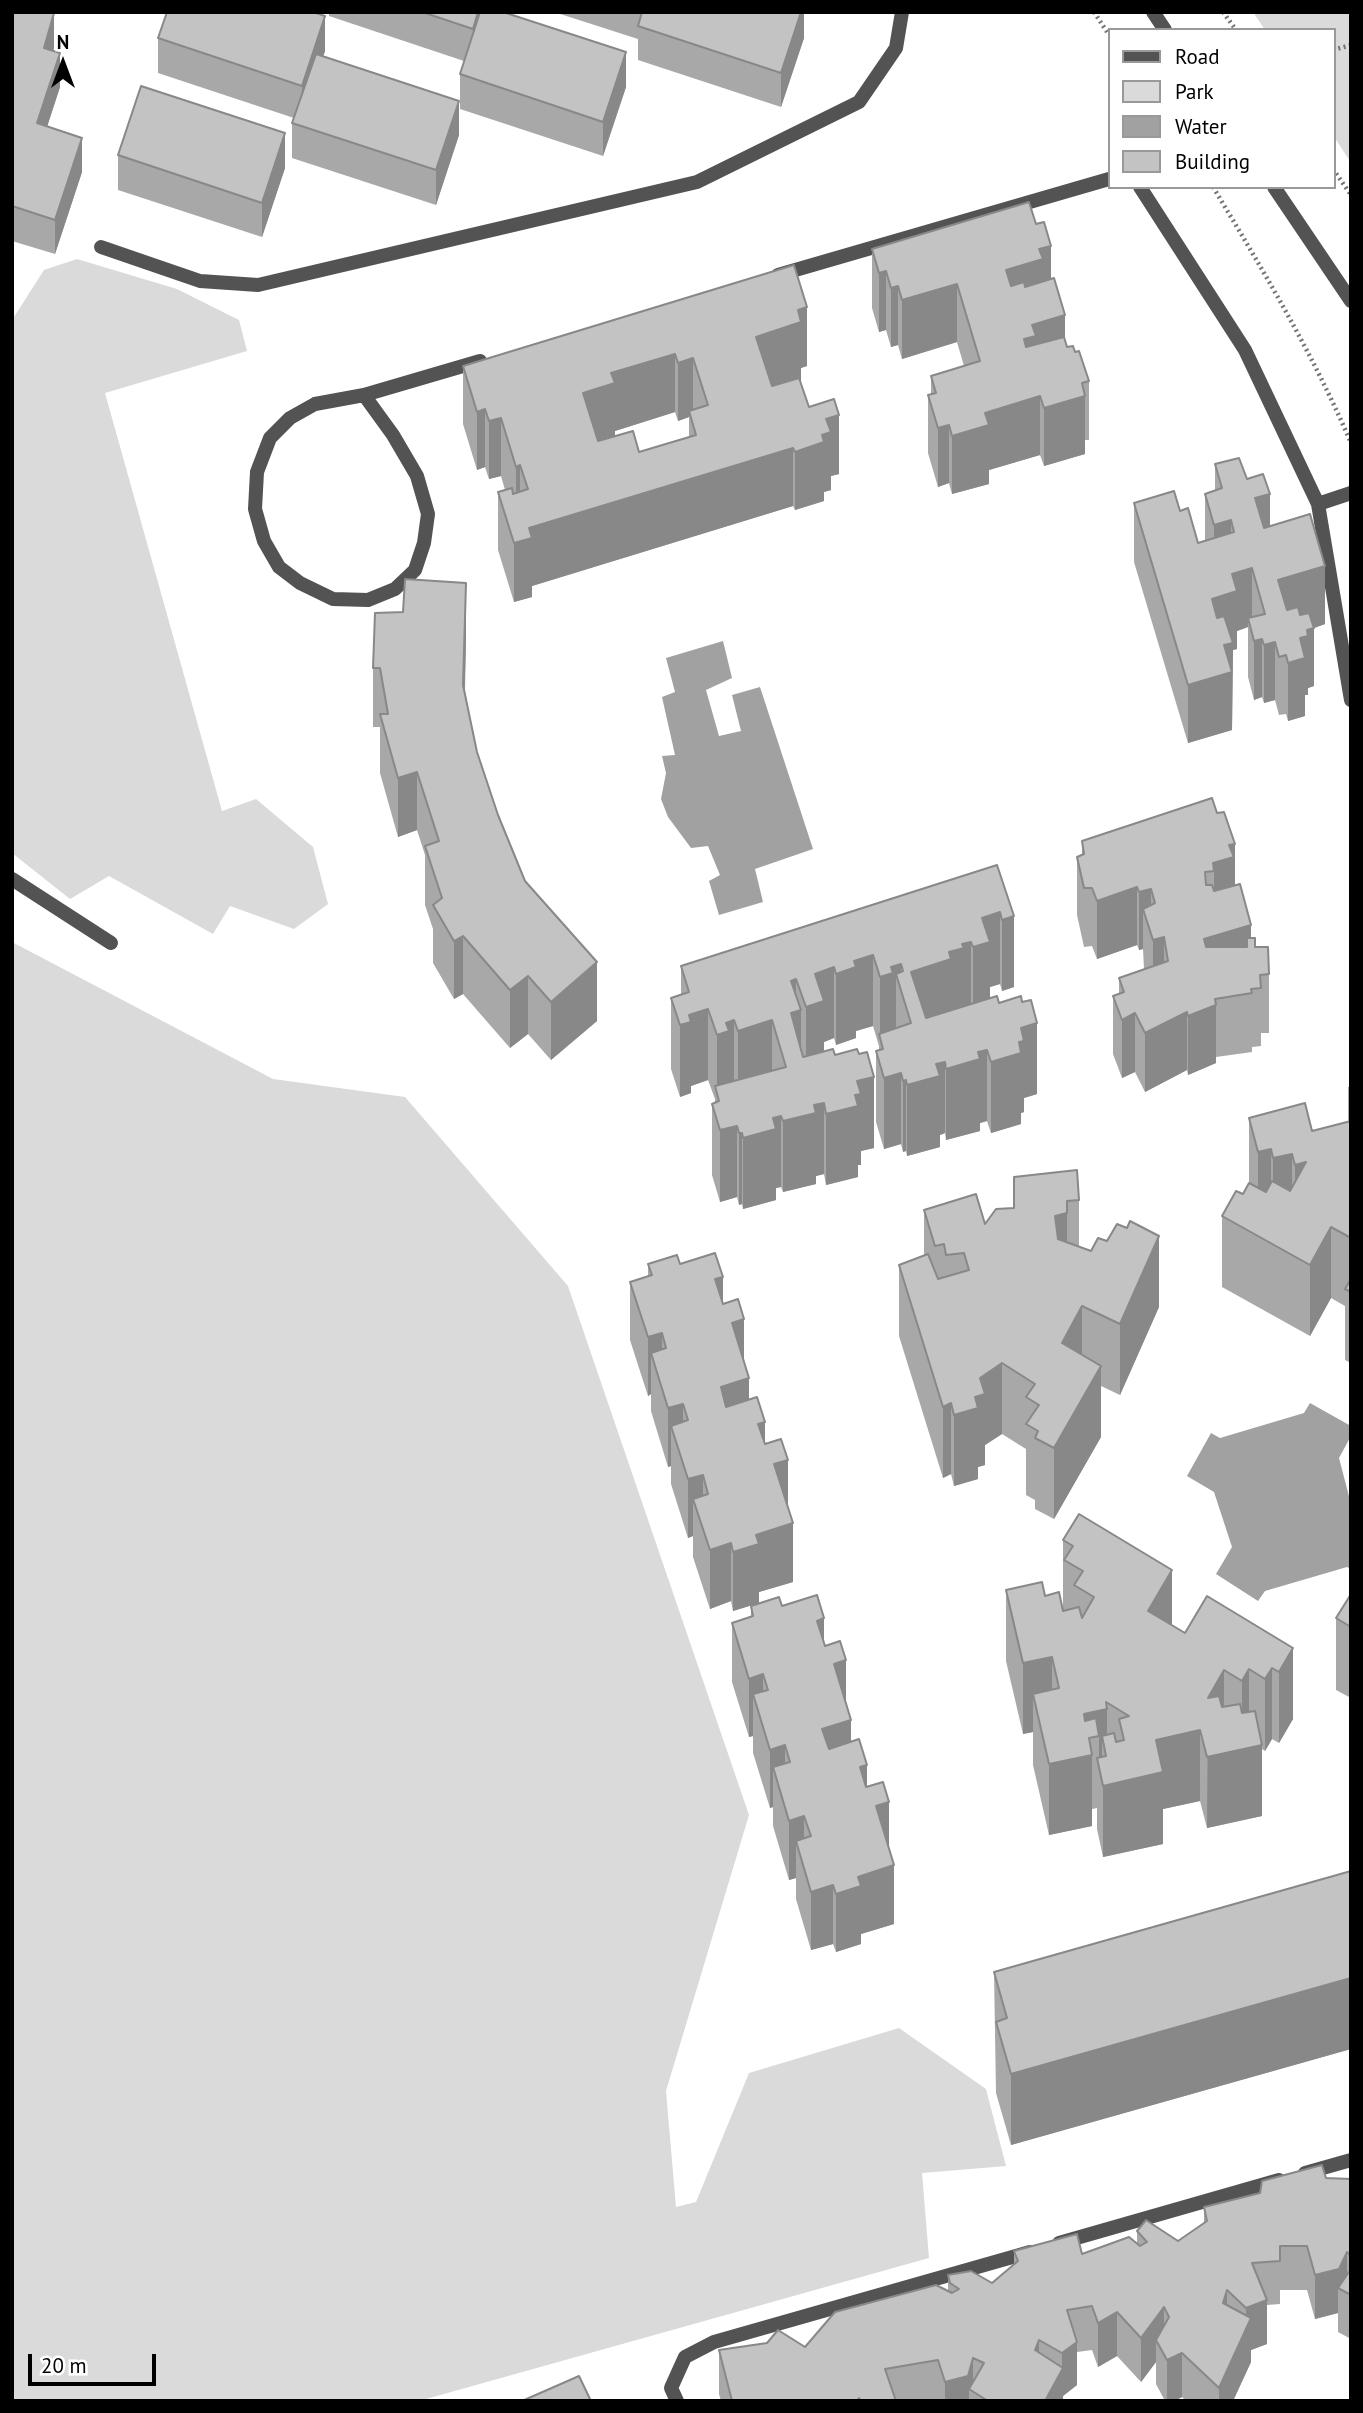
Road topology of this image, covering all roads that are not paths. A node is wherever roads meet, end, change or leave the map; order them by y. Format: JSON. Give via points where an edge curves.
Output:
{"nodes":[{"id":1,"x":902,"y":12,"type":"edge"},
{"id":2,"x":1153,"y":12,"type":"edge"},
{"id":3,"x":1164,"y":28,"type":"edge"},
{"id":4,"x":1108,"y":179,"type":"edge"},
{"id":5,"x":1141,"y":189,"type":"edge"},
{"id":6,"x":1274,"y":189,"type":"edge"},
{"id":7,"x":101,"y":247,"type":"dead end"},
{"id":8,"x":763,"y":279,"type":"edge"},
{"id":9,"x":1351,"y":300,"type":"edge"},
{"id":10,"x":497,"y":356,"type":"edge"},
{"id":11,"x":364,"y":395,"type":"junction"},
{"id":12,"x":1351,"y":493,"type":"edge"},
{"id":13,"x":1318,"y":504,"type":"junction"},
{"id":14,"x":1351,"y":700,"type":"edge"},
{"id":15,"x":12,"y":879,"type":"edge"},
{"id":16,"x":111,"y":943,"type":"dead end"},
{"id":17,"x":1351,"y":2160,"type":"edge"},
{"id":18,"x":677,"y":2401,"type":"edge"}],
"edges":[{"from":1,"to":7,"type":"street","via":[[896,48],[859,102],[697,182],[258,285],[200,281]]},
{"from":2,"to":3,"type":"street"},
{"from":4,"to":8,"type":"street"},
{"from":5,"to":13,"type":"street","via":[[1245,349]]},
{"from":6,"to":9,"type":"street"},
{"from":10,"to":11,"type":"street"},
{"from":11,"to":11,"type":"street","via":[[315,404],[290,418],[270,438],[257,472],[255,509],[264,541],[279,567],[333,600],[368,600],[396,589],[415,570],[424,543],[428,514],[417,476]]},
{"from":12,"to":13,"type":"street"},
{"from":13,"to":14,"type":"street"},
{"from":15,"to":16,"type":"street"},
{"from":17,"to":18,"type":"street","via":[[714,2342],[685,2357],[671,2388]]}]}
